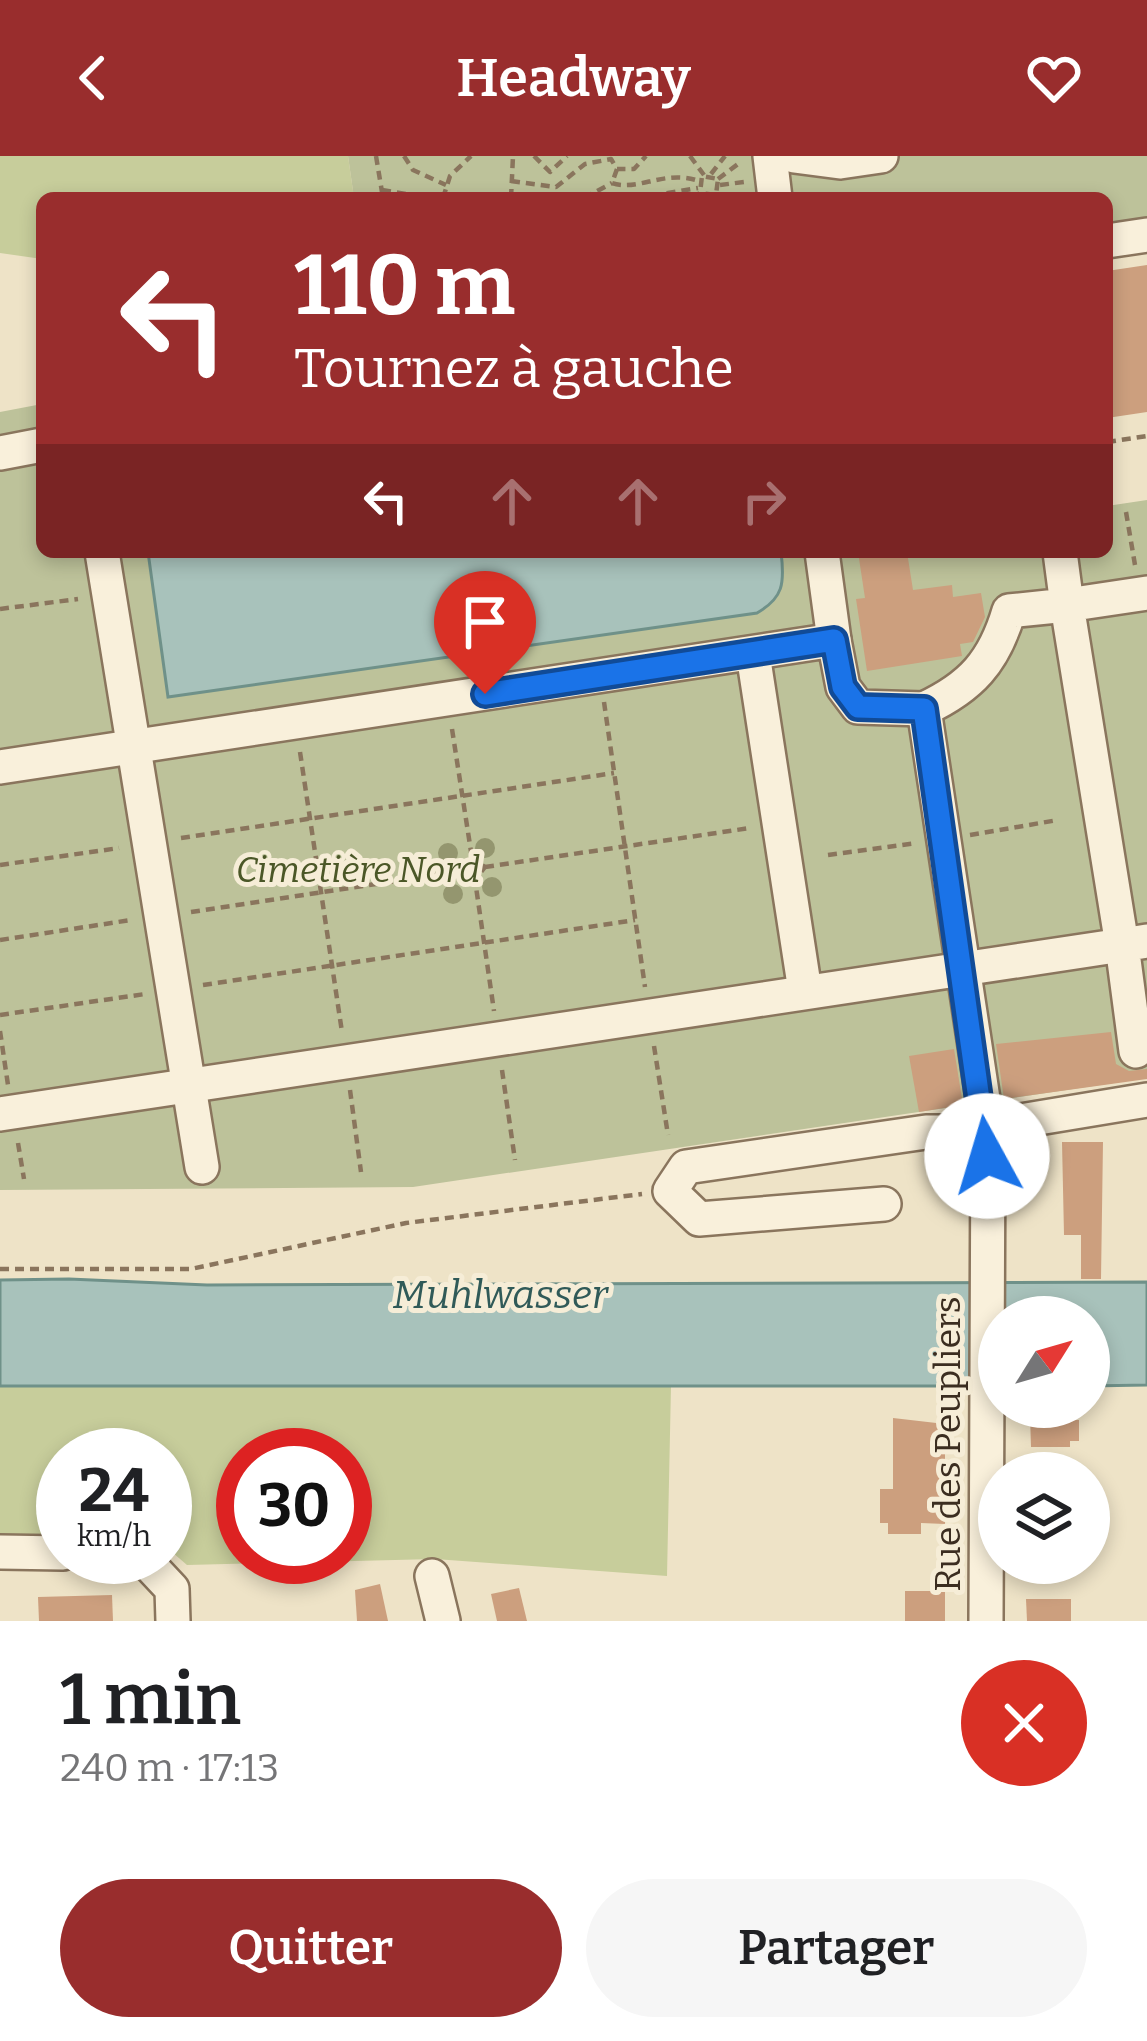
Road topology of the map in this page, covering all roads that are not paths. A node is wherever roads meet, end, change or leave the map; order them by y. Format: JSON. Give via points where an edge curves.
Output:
{"nodes":[{"id":1,"x":770,"y":156,"type":"edge"},
{"id":2,"x":794,"y":156,"type":"edge"},
{"id":3,"x":881,"y":156,"type":"edge"},
{"id":4,"x":774,"y":192,"type":"edge"},
{"id":5,"x":1147,"y":235,"type":"edge"},
{"id":6,"x":1113,"y":240,"type":"edge"},
{"id":7,"x":36,"y":447,"type":"edge"},
{"id":8,"x":0,"y":453,"type":"edge"},
{"id":9,"x":103,"y":558,"type":"edge"},
{"id":10,"x":823,"y":558,"type":"edge"},
{"id":11,"x":1061,"y":558,"type":"edge"},
{"id":12,"x":1143,"y":593,"type":"edge"},
{"id":13,"x":1067,"y":604,"type":"junction"},
{"id":14,"x":834,"y":640,"type":"junction"},
{"id":15,"x":753,"y":654,"type":"junction"},
{"id":16,"x":924,"y":709,"type":"junction"},
{"id":17,"x":130,"y":748,"type":"junction"},
{"id":18,"x":0,"y":767,"type":"edge"},
{"id":19,"x":1134,"y":943,"type":"edge"},
{"id":20,"x":962,"y":968,"type":"junction"},
{"id":21,"x":805,"y":991,"type":"junction"},
{"id":22,"x":1136,"y":1051,"type":"dead end"},
{"id":23,"x":191,"y":1088,"type":"junction"},
{"id":24,"x":1147,"y":1100,"type":"edge"},
{"id":25,"x":6,"y":1113,"type":"edge"},
{"id":26,"x":988,"y":1132,"type":"junction"},
{"id":27,"x":202,"y":1167,"type":"dead end"},
{"id":28,"x":884,"y":1204,"type":"dead end"},
{"id":29,"x":0,"y":1552,"type":"edge"},
{"id":30,"x":36,"y":1553,"type":"edge"},
{"id":31,"x":432,"y":1576,"type":"dead end"},
{"id":32,"x":442,"y":1621,"type":"edge"},
{"id":33,"x":986,"y":1621,"type":"edge"}],
"edges":[{"from":1,"to":4,"type":"street"},
{"from":2,"to":3,"type":"street"},
{"from":5,"to":6,"type":"street"},
{"from":7,"to":8,"type":"street"},
{"from":9,"to":17,"type":"street"},
{"from":10,"to":14,"type":"street"},
{"from":11,"to":13,"type":"street"},
{"from":12,"to":13,"type":"street"},
{"from":13,"to":16,"type":"street","via":[[1009,611],[990,661],[964,690]]},
{"from":13,"to":19,"type":"street"},
{"from":14,"to":15,"type":"street"},
{"from":14,"to":16,"type":"street","via":[[843,687],[858,707]]},
{"from":15,"to":17,"type":"street"},
{"from":15,"to":21,"type":"street"},
{"from":16,"to":20,"type":"street","name":"Rue des Peupliers"},
{"from":17,"to":18,"type":"street"},
{"from":17,"to":23,"type":"street","via":[[170,915],[159,992]]},
{"from":19,"to":20,"type":"street"},
{"from":19,"to":22,"type":"street"},
{"from":20,"to":21,"type":"street"},
{"from":20,"to":26,"type":"street","name":"Rue des Peupliers"},
{"from":21,"to":23,"type":"street"},
{"from":23,"to":25,"type":"street"},
{"from":23,"to":27,"type":"street"},
{"from":24,"to":26,"type":"street"},
{"from":26,"to":28,"type":"street","via":[[930,1132],[686,1167],[670,1191],[699,1219]]},
{"from":26,"to":33,"type":"street","name":"Rue des Peupliers"},
{"from":29,"to":30,"type":"street"},
{"from":31,"to":32,"type":"street"}]}
